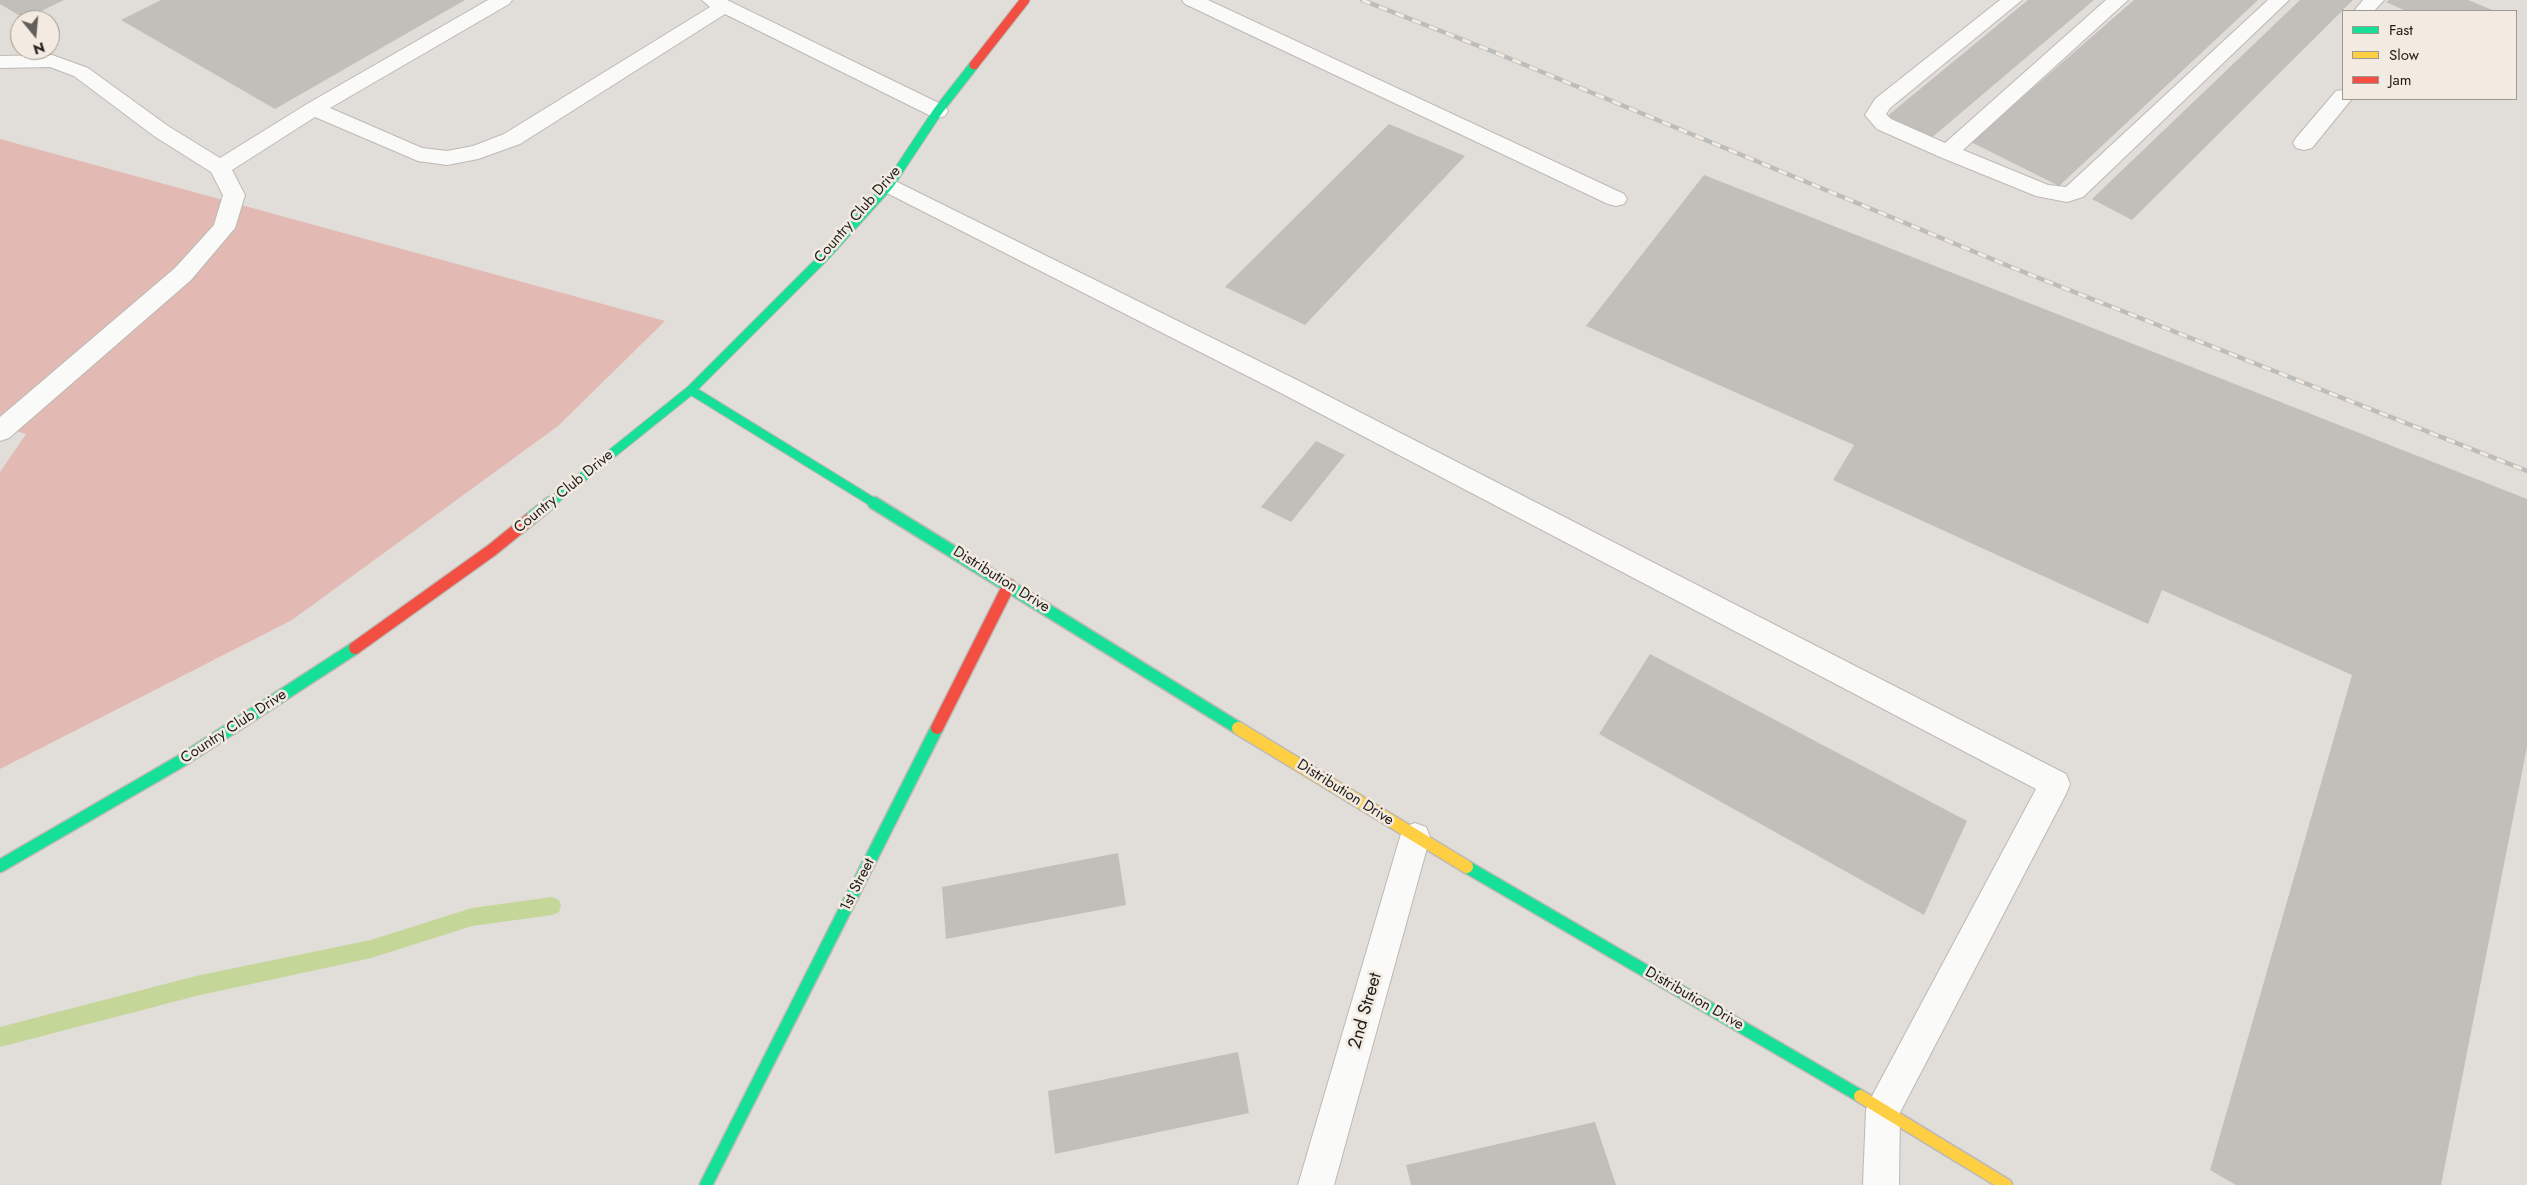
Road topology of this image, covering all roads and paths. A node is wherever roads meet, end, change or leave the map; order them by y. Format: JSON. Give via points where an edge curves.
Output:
{"nodes":[{"id":1,"x":502,"y":0,"type":"edge"},
{"id":2,"x":1025,"y":0,"type":"edge"},
{"id":3,"x":1192,"y":0,"type":"edge"},
{"id":4,"x":2012,"y":0,"type":"edge"},
{"id":5,"x":2118,"y":0,"type":"edge"},
{"id":6,"x":2279,"y":0,"type":"edge"},
{"id":7,"x":2374,"y":0,"type":"edge"},
{"id":8,"x":718,"y":3,"type":"edge"},
{"id":9,"x":2365,"y":10,"type":"edge"},
{"id":10,"x":0,"y":62,"type":"edge"},
{"id":11,"x":2342,"y":97,"type":"edge"},
{"id":12,"x":314,"y":109,"type":"junction"},
{"id":13,"x":938,"y":112,"type":"junction"},
{"id":14,"x":2304,"y":143,"type":"dead end"},
{"id":15,"x":1948,"y":152,"type":"junction"},
{"id":16,"x":220,"y":168,"type":"junction"},
{"id":17,"x":889,"y":185,"type":"junction"},
{"id":18,"x":1616,"y":199,"type":"dead end"},
{"id":19,"x":691,"y":390,"type":"junction"},
{"id":20,"x":0,"y":431,"type":"edge"},
{"id":21,"x":1009,"y":586,"type":"junction"},
{"id":22,"x":1415,"y":837,"type":"junction"},
{"id":23,"x":0,"y":866,"type":"edge"},
{"id":24,"x":1883,"y":1110,"type":"junction"},
{"id":25,"x":706,"y":1185,"type":"edge"},
{"id":26,"x":1316,"y":1185,"type":"edge"},
{"id":27,"x":1881,"y":1185,"type":"edge"},
{"id":28,"x":2006,"y":1185,"type":"edge"}],
"edges":[{"from":1,"to":12,"type":"street"},
{"from":2,"to":13,"type":"street","name":"Country Club Drive"},
{"from":3,"to":18,"type":"street"},
{"from":4,"to":15,"type":"street","via":[[1875,114],[1884,124]]},
{"from":5,"to":15,"type":"street"},
{"from":6,"to":15,"type":"street","via":[[2075,192],[2058,195],[2044,191]]},
{"from":7,"to":9,"type":"street"},
{"from":8,"to":12,"type":"street","via":[[512,140],[478,152],[447,158],[418,154]]},
{"from":8,"to":13,"type":"street"},
{"from":10,"to":16,"type":"street","via":[[52,61],[80,72],[161,131]]},
{"from":11,"to":14,"type":"street"},
{"from":12,"to":16,"type":"street"},
{"from":13,"to":17,"type":"street","name":"Country Club Drive"},
{"from":16,"to":20,"type":"street","via":[[234,195],[224,228],[183,274]]},
{"from":17,"to":19,"type":"street","name":"Country Club Drive","via":[[825,256]]},
{"from":17,"to":24,"type":"street","via":[[1288,386],[2055,784]]},
{"from":19,"to":21,"type":"street","name":"Distribution Drive"},
{"from":19,"to":23,"type":"street","name":"Country Club Drive","via":[[492,550],[330,666],[181,761]]},
{"from":21,"to":22,"type":"street","name":"Distribution Drive"},
{"from":21,"to":25,"type":"street","name":"1st Street"},
{"from":22,"to":24,"type":"street","name":"Distribution Drive"},
{"from":22,"to":26,"type":"street","name":"2nd Street"},
{"from":24,"to":27,"type":"street"},
{"from":24,"to":28,"type":"street","name":"Distribution Drive"}]}
